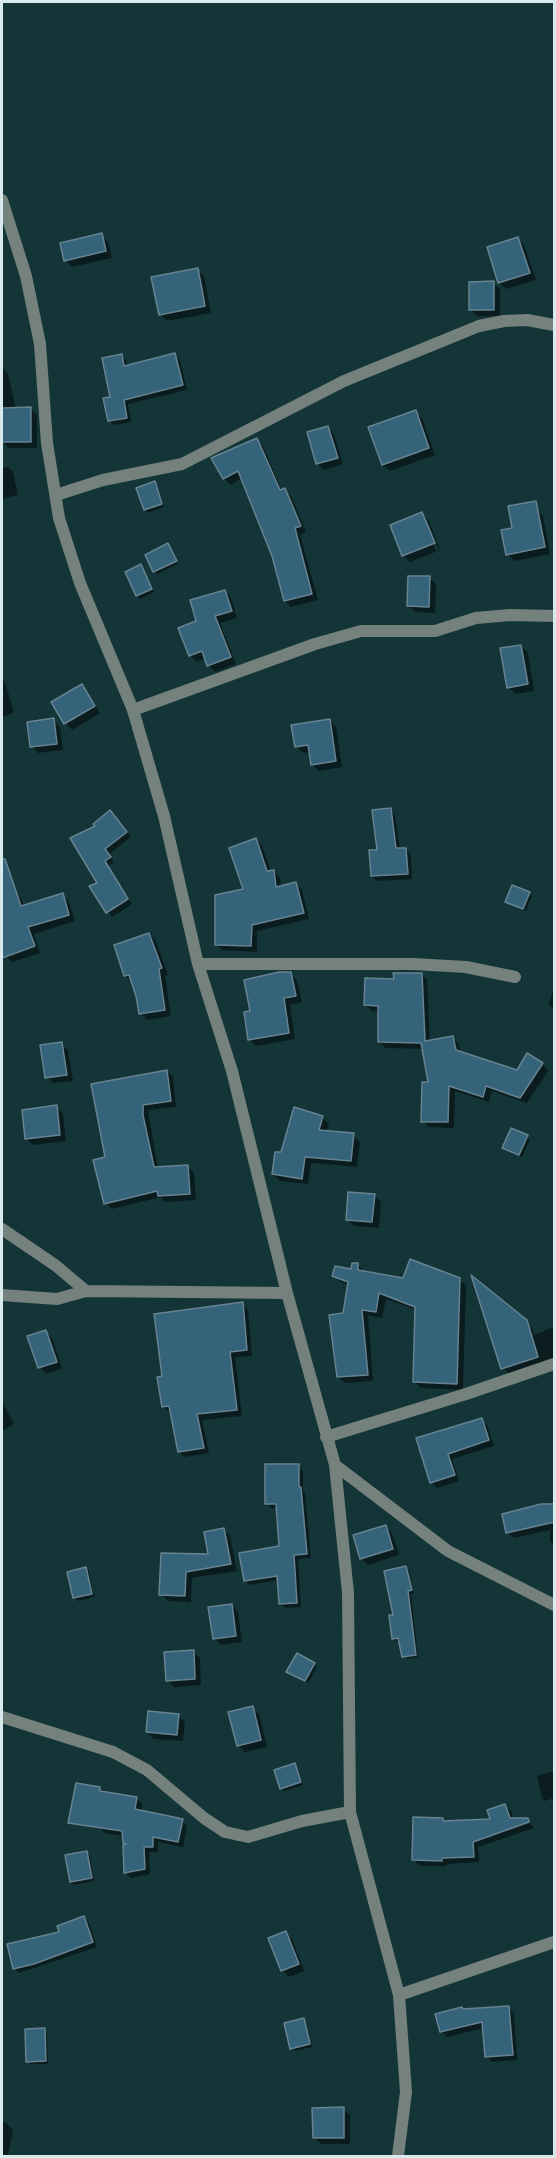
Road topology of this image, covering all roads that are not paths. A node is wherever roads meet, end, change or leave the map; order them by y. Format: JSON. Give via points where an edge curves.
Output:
{"nodes":[{"id":1,"x":2,"y":200,"type":"edge"},
{"id":2,"x":555,"y":325,"type":"edge"},
{"id":3,"x":56,"y":495,"type":"junction"},
{"id":4,"x":555,"y":616,"type":"edge"},
{"id":5,"x":133,"y":710,"type":"junction"},
{"id":6,"x":198,"y":964,"type":"junction"},
{"id":7,"x":515,"y":977,"type":"dead end"},
{"id":8,"x":2,"y":1229,"type":"edge"},
{"id":9,"x":86,"y":1291,"type":"junction"},
{"id":10,"x":287,"y":1293,"type":"junction"},
{"id":11,"x":4,"y":1297,"type":"edge"},
{"id":12,"x":555,"y":1364,"type":"edge"},
{"id":13,"x":326,"y":1437,"type":"junction"},
{"id":14,"x":335,"y":1465,"type":"junction"},
{"id":15,"x":555,"y":1605,"type":"edge"},
{"id":16,"x":2,"y":1718,"type":"edge"},
{"id":17,"x":350,"y":1812,"type":"junction"},
{"id":18,"x":555,"y":1942,"type":"edge"},
{"id":19,"x":399,"y":1995,"type":"junction"},
{"id":20,"x":398,"y":2157,"type":"edge"}],
"edges":[{"from":1,"to":3,"type":"street","via":[[26,276],[40,344],[47,443]]},
{"from":2,"to":3,"type":"street","via":[[527,320],[479,326],[344,381],[182,464],[103,480]]},
{"from":3,"to":5,"type":"street","via":[[59,519],[80,583]]},
{"from":4,"to":5,"type":"street","via":[[476,618],[435,631],[361,631]]},
{"from":5,"to":6,"type":"street","via":[[164,816]]},
{"from":6,"to":7,"type":"street","via":[[413,964],[466,967]]},
{"from":6,"to":10,"type":"street","via":[[232,1071]]},
{"from":8,"to":9,"type":"street"},
{"from":9,"to":10,"type":"street"},
{"from":9,"to":11,"type":"street","via":[[57,1299]]},
{"from":10,"to":13,"type":"street"},
{"from":12,"to":13,"type":"street"},
{"from":13,"to":14,"type":"street"},
{"from":14,"to":15,"type":"street","via":[[448,1551]]},
{"from":14,"to":17,"type":"street","via":[[348,1593]]},
{"from":16,"to":17,"type":"street","via":[[113,1752],[147,1770],[225,1832],[248,1837]]},
{"from":17,"to":19,"type":"street"},
{"from":18,"to":19,"type":"street"},
{"from":19,"to":20,"type":"street","via":[[406,2092]]}]}
